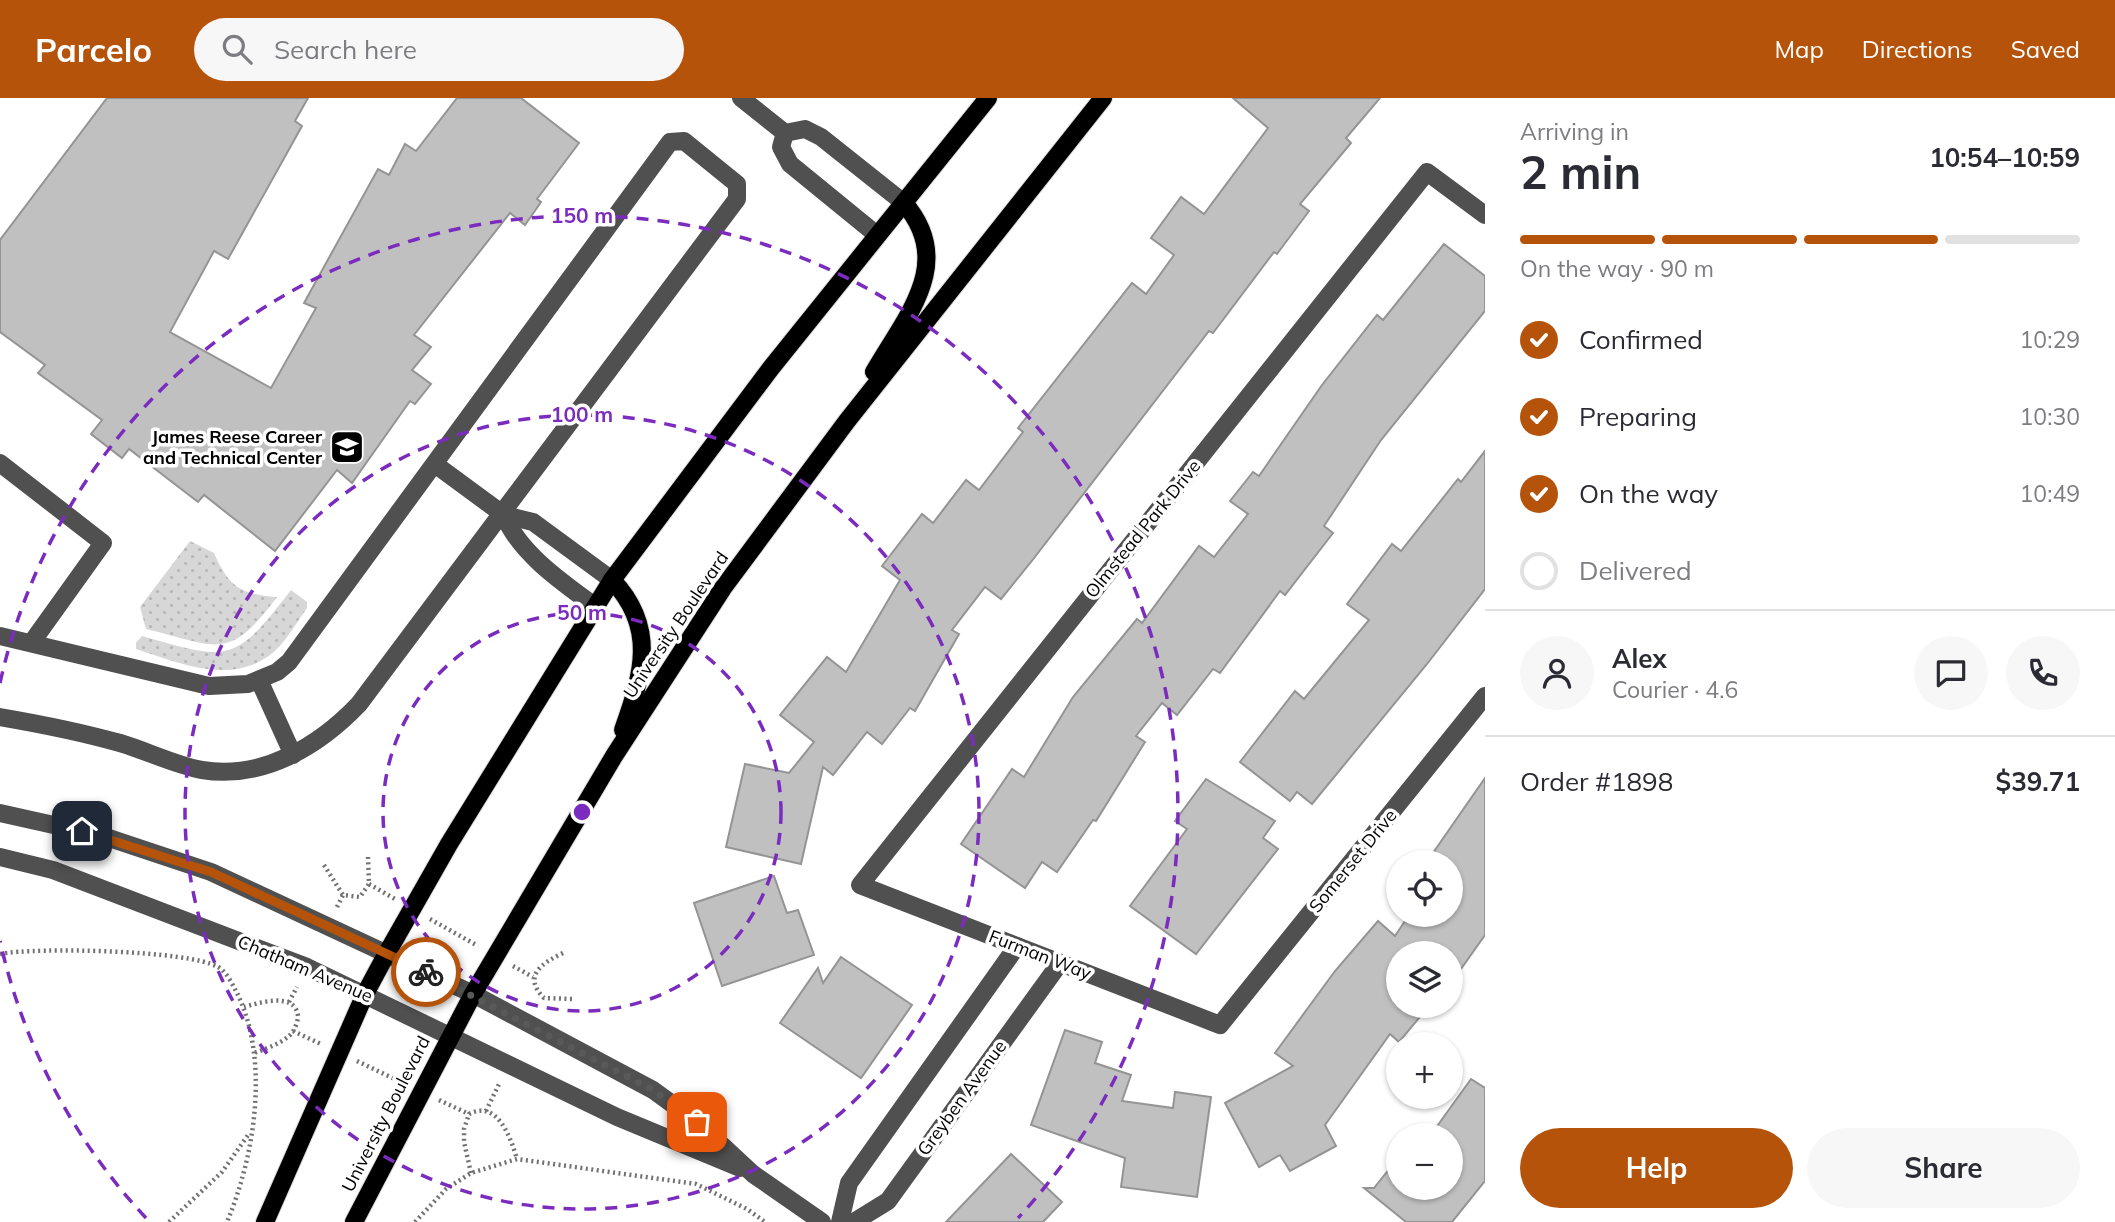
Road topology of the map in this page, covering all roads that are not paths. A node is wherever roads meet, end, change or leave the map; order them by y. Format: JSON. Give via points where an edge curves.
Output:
{"nodes":[{"id":1,"x":741,"y":98,"type":"edge"},
{"id":2,"x":988,"y":98,"type":"edge"},
{"id":3,"x":1103,"y":98,"type":"edge"},
{"id":4,"x":785,"y":133,"type":"junction"},
{"id":5,"x":904,"y":203,"type":"junction"},
{"id":6,"x":1485,"y":215,"type":"edge"},
{"id":7,"x":877,"y":235,"type":"junction"},
{"id":8,"x":847,"y":421,"type":"junction"},
{"id":9,"x":0,"y":463,"type":"edge"},
{"id":10,"x":436,"y":465,"type":"junction"},
{"id":11,"x":502,"y":513,"type":"junction"},
{"id":12,"x":612,"y":580,"type":"junction"},
{"id":13,"x":596,"y":607,"type":"junction"},
{"id":14,"x":0,"y":636,"type":"edge"},
{"id":15,"x":32,"y":642,"type":"junction"},
{"id":16,"x":259,"y":680,"type":"junction"},
{"id":17,"x":1485,"y":696,"type":"edge"},
{"id":18,"x":0,"y":717,"type":"edge"},
{"id":19,"x":293,"y":755,"type":"junction"},
{"id":20,"x":614,"y":756,"type":"junction"},
{"id":21,"x":0,"y":813,"type":"edge"},
{"id":22,"x":0,"y":857,"type":"edge"},
{"id":23,"x":860,"y":885,"type":"joint"},
{"id":24,"x":1017,"y":946,"type":"junction"},
{"id":25,"x":387,"y":953,"type":"junction"},
{"id":26,"x":1060,"y":963,"type":"junction"},
{"id":27,"x":473,"y":994,"type":"junction"},
{"id":28,"x":365,"y":995,"type":"junction"},
{"id":29,"x":1220,"y":1025,"type":"joint"},
{"id":30,"x":450,"y":1037,"type":"junction"},
{"id":31,"x":753,"y":1174,"type":"junction"},
{"id":32,"x":265,"y":1222,"type":"edge"},
{"id":33,"x":354,"y":1222,"type":"edge"},
{"id":34,"x":822,"y":1222,"type":"edge"},
{"id":35,"x":840,"y":1222,"type":"edge"},
{"id":36,"x":854,"y":1222,"type":"edge"}],
"edges":[{"from":1,"to":4,"type":"street"},
{"from":2,"to":5,"type":"main road"},
{"from":3,"to":8,"type":"main road","name":"University Boulevard"},
{"from":4,"to":5,"type":"street","via":[[805,129],[821,137]]},
{"from":4,"to":7,"type":"street","via":[[781,147],[790,164]]},
{"from":5,"to":7,"type":"main road"},
{"from":5,"to":8,"type":"main road","via":[[918,219],[924,236],[927,254],[922,288]]},
{"from":6,"to":23,"type":"street","name":"Olmstead Park Drive","via":[[1427,172]]},
{"from":7,"to":12,"type":"main road"},
{"from":8,"to":20,"type":"main road","name":"University Boulevard","via":[[723,588]]},
{"from":9,"to":15,"type":"street","via":[[103,543]]},
{"from":10,"to":11,"type":"street"},
{"from":10,"to":11,"type":"street","via":[[670,142],[684,141],[732,178],[737,199]]},
{"from":10,"to":16,"type":"street","via":[[289,662]]},
{"from":11,"to":12,"type":"street","via":[[533,522]]},
{"from":11,"to":13,"type":"street","via":[[511,532]]},
{"from":11,"to":19,"type":"street","via":[[359,704],[327,735]]},
{"from":12,"to":13,"type":"main road"},
{"from":12,"to":20,"type":"main road","via":[[636,612],[642,645],[638,682]]},
{"from":13,"to":25,"type":"main road"},
{"from":14,"to":15,"type":"street"},
{"from":15,"to":16,"type":"street","via":[[209,686]]},
{"from":16,"to":19,"type":"street"},
{"from":17,"to":29,"type":"street","name":"Somerset Drive"},
{"from":18,"to":19,"type":"street","via":[[108,740],[203,770],[250,768]]},
{"from":20,"to":27,"type":"main road","name":"University Boulevard"},
{"from":21,"to":25,"type":"street","name":"Chatham Avenue","via":[[103,836],[211,872]]},
{"from":22,"to":28,"type":"street","name":"Chatham Avenue","via":[[53,870],[127,897],[307,967]]},
{"from":23,"to":24,"type":"street","name":"Furman Way"},
{"from":24,"to":26,"type":"street","name":"Furman Way"},
{"from":24,"to":35,"type":"street","via":[[849,1183]]},
{"from":25,"to":27,"type":"street","name":"Chatham Avenue"},
{"from":25,"to":28,"type":"main road"},
{"from":26,"to":29,"type":"street","name":"Furman Way"},
{"from":26,"to":36,"type":"street","name":"Greyben Avenue","via":[[888,1201]]},
{"from":27,"to":30,"type":"main road","name":"University Boulevard"},
{"from":27,"to":31,"type":"street","name":"Chatham Avenue","via":[[653,1090],[697,1122]]},
{"from":28,"to":30,"type":"street","name":"Chatham Avenue"},
{"from":28,"to":32,"type":"main road"},
{"from":30,"to":31,"type":"street","name":"Chatham Avenue","via":[[617,1117]]},
{"from":30,"to":33,"type":"main road","name":"University Boulevard"},
{"from":31,"to":34,"type":"street","name":"Chatham Avenue"}]}
